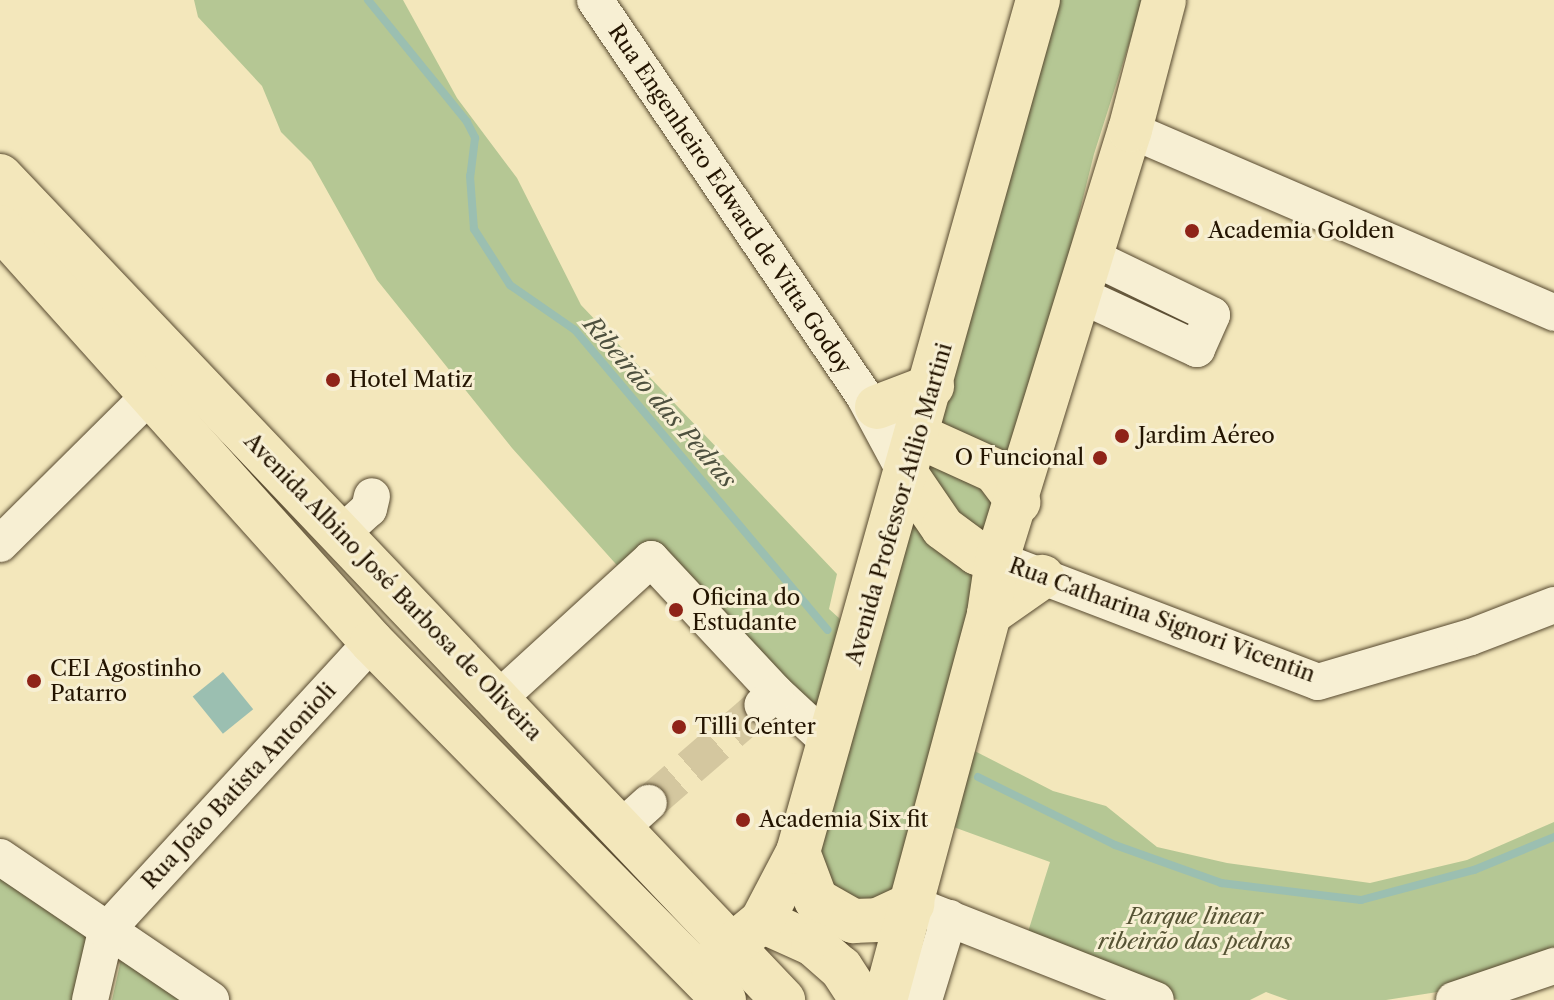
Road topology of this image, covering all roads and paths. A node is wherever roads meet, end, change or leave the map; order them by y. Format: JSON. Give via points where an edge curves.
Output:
{"nodes":[{"id":1,"x":595,"y":0,"type":"edge"},
{"id":2,"x":1038,"y":0,"type":"edge"},
{"id":3,"x":1164,"y":0,"type":"edge"},
{"id":4,"x":1130,"y":130,"type":"junction"},
{"id":5,"x":0,"y":176,"type":"edge"},
{"id":6,"x":0,"y":227,"type":"edge"},
{"id":7,"x":1554,"y":313,"type":"edge"},
{"id":8,"x":932,"y":386,"type":"junction"},
{"id":9,"x":151,"y":394,"type":"junction"},
{"id":10,"x":871,"y":403,"type":"junction"},
{"id":11,"x":912,"y":455,"type":"junction"},
{"id":12,"x":1018,"y":502,"type":"junction"},
{"id":13,"x":0,"y":544,"type":"edge"},
{"id":14,"x":997,"y":559,"type":"junction"},
{"id":15,"x":1042,"y":577,"type":"junction"},
{"id":16,"x":1554,"y":605,"type":"edge"},
{"id":17,"x":989,"y":614,"type":"junction"},
{"id":18,"x":372,"y":642,"type":"junction"},
{"id":19,"x":499,"y":698,"type":"junction"},
{"id":20,"x":832,"y":745,"type":"junction"},
{"id":21,"x":798,"y":852,"type":"junction"},
{"id":22,"x":0,"y":857,"type":"edge"},
{"id":23,"x":931,"y":911,"type":"junction"},
{"id":24,"x":106,"y":931,"type":"junction"},
{"id":25,"x":749,"y":933,"type":"junction"},
{"id":26,"x":1554,"y":966,"type":"edge"},
{"id":27,"x":711,"y":986,"type":"edge"},
{"id":28,"x":1466,"y":998,"type":"edge"},
{"id":29,"x":90,"y":1000,"type":"edge"},
{"id":30,"x":211,"y":1000,"type":"edge"},
{"id":31,"x":783,"y":1000,"type":"edge"},
{"id":32,"x":862,"y":1000,"type":"edge"},
{"id":33,"x":885,"y":1000,"type":"edge"},
{"id":34,"x":924,"y":1000,"type":"edge"},
{"id":35,"x":1156,"y":1000,"type":"edge"}],
"edges":[{"from":1,"to":10,"type":"street","name":"Rua Engenheiro Edward de Vitta Godoy"},
{"from":2,"to":8,"type":"main road","name":"Avenida Professor Atílio Martini"},
{"from":3,"to":4,"type":"main road"},
{"from":4,"to":7,"type":"street"},
{"from":4,"to":12,"type":"main road"},
{"from":5,"to":19,"type":"main road","name":"Avenida Albino José Barbosa de Oliveira","via":[[368,508]]},
{"from":6,"to":9,"type":"main road","name":"Avenida Albino José Barbosa de Oliveira"},
{"from":8,"to":10,"type":"main road"},
{"from":8,"to":11,"type":"main road","name":"Avenida Professor Atílio Martini"},
{"from":9,"to":13,"type":"street"},
{"from":9,"to":18,"type":"main road","name":"Avenida Albino José Barbosa de Oliveira"},
{"from":10,"to":11,"type":"street","name":"Rua Engenheiro Edward de Vitta Godoy"},
{"from":11,"to":12,"type":"main road","via":[[995,471]]},
{"from":11,"to":14,"type":"main road","via":[[943,528],[977,553]]},
{"from":11,"to":20,"type":"main road","name":"Avenida Professor Atílio Martini"},
{"from":12,"to":14,"type":"main road"},
{"from":14,"to":15,"type":"street","name":"Rua Catharina Signori Vicentin"},
{"from":14,"to":17,"type":"main road"},
{"from":15,"to":16,"type":"street","name":"Rua Catharina Signori Vicentin","via":[[1318,682],[1471,637]]},
{"from":15,"to":17,"type":"main road"},
{"from":17,"to":23,"type":"main road"},
{"from":18,"to":24,"type":"street","name":"Rua João Batista Antonioli"},
{"from":18,"to":27,"type":"main road","name":"Avenida Albino José Barbosa de Oliveira"},
{"from":19,"to":20,"type":"street","via":[[651,559],[769,699]]},
{"from":19,"to":25,"type":"main road","name":"Avenida Albino José Barbosa de Oliveira","via":[[635,815]]},
{"from":20,"to":21,"type":"main road","name":"Avenida Professor Atílio Martini"},
{"from":21,"to":23,"type":"main road","via":[[816,900],[853,921]]},
{"from":21,"to":25,"type":"main road","name":"Avenida Professor Atílio Martini"},
{"from":22,"to":24,"type":"street"},
{"from":23,"to":33,"type":"main road"},
{"from":23,"to":34,"type":"street"},
{"from":23,"to":35,"type":"street"},
{"from":24,"to":29,"type":"street"},
{"from":24,"to":30,"type":"street"},
{"from":25,"to":27,"type":"main road","name":"Avenida Professor Atílio Martini"},
{"from":25,"to":31,"type":"main road","name":"Avenida Albino José Barbosa de Oliveira"},
{"from":25,"to":32,"type":"main road","via":[[813,944],[841,968]]},
{"from":26,"to":28,"type":"street"}]}
